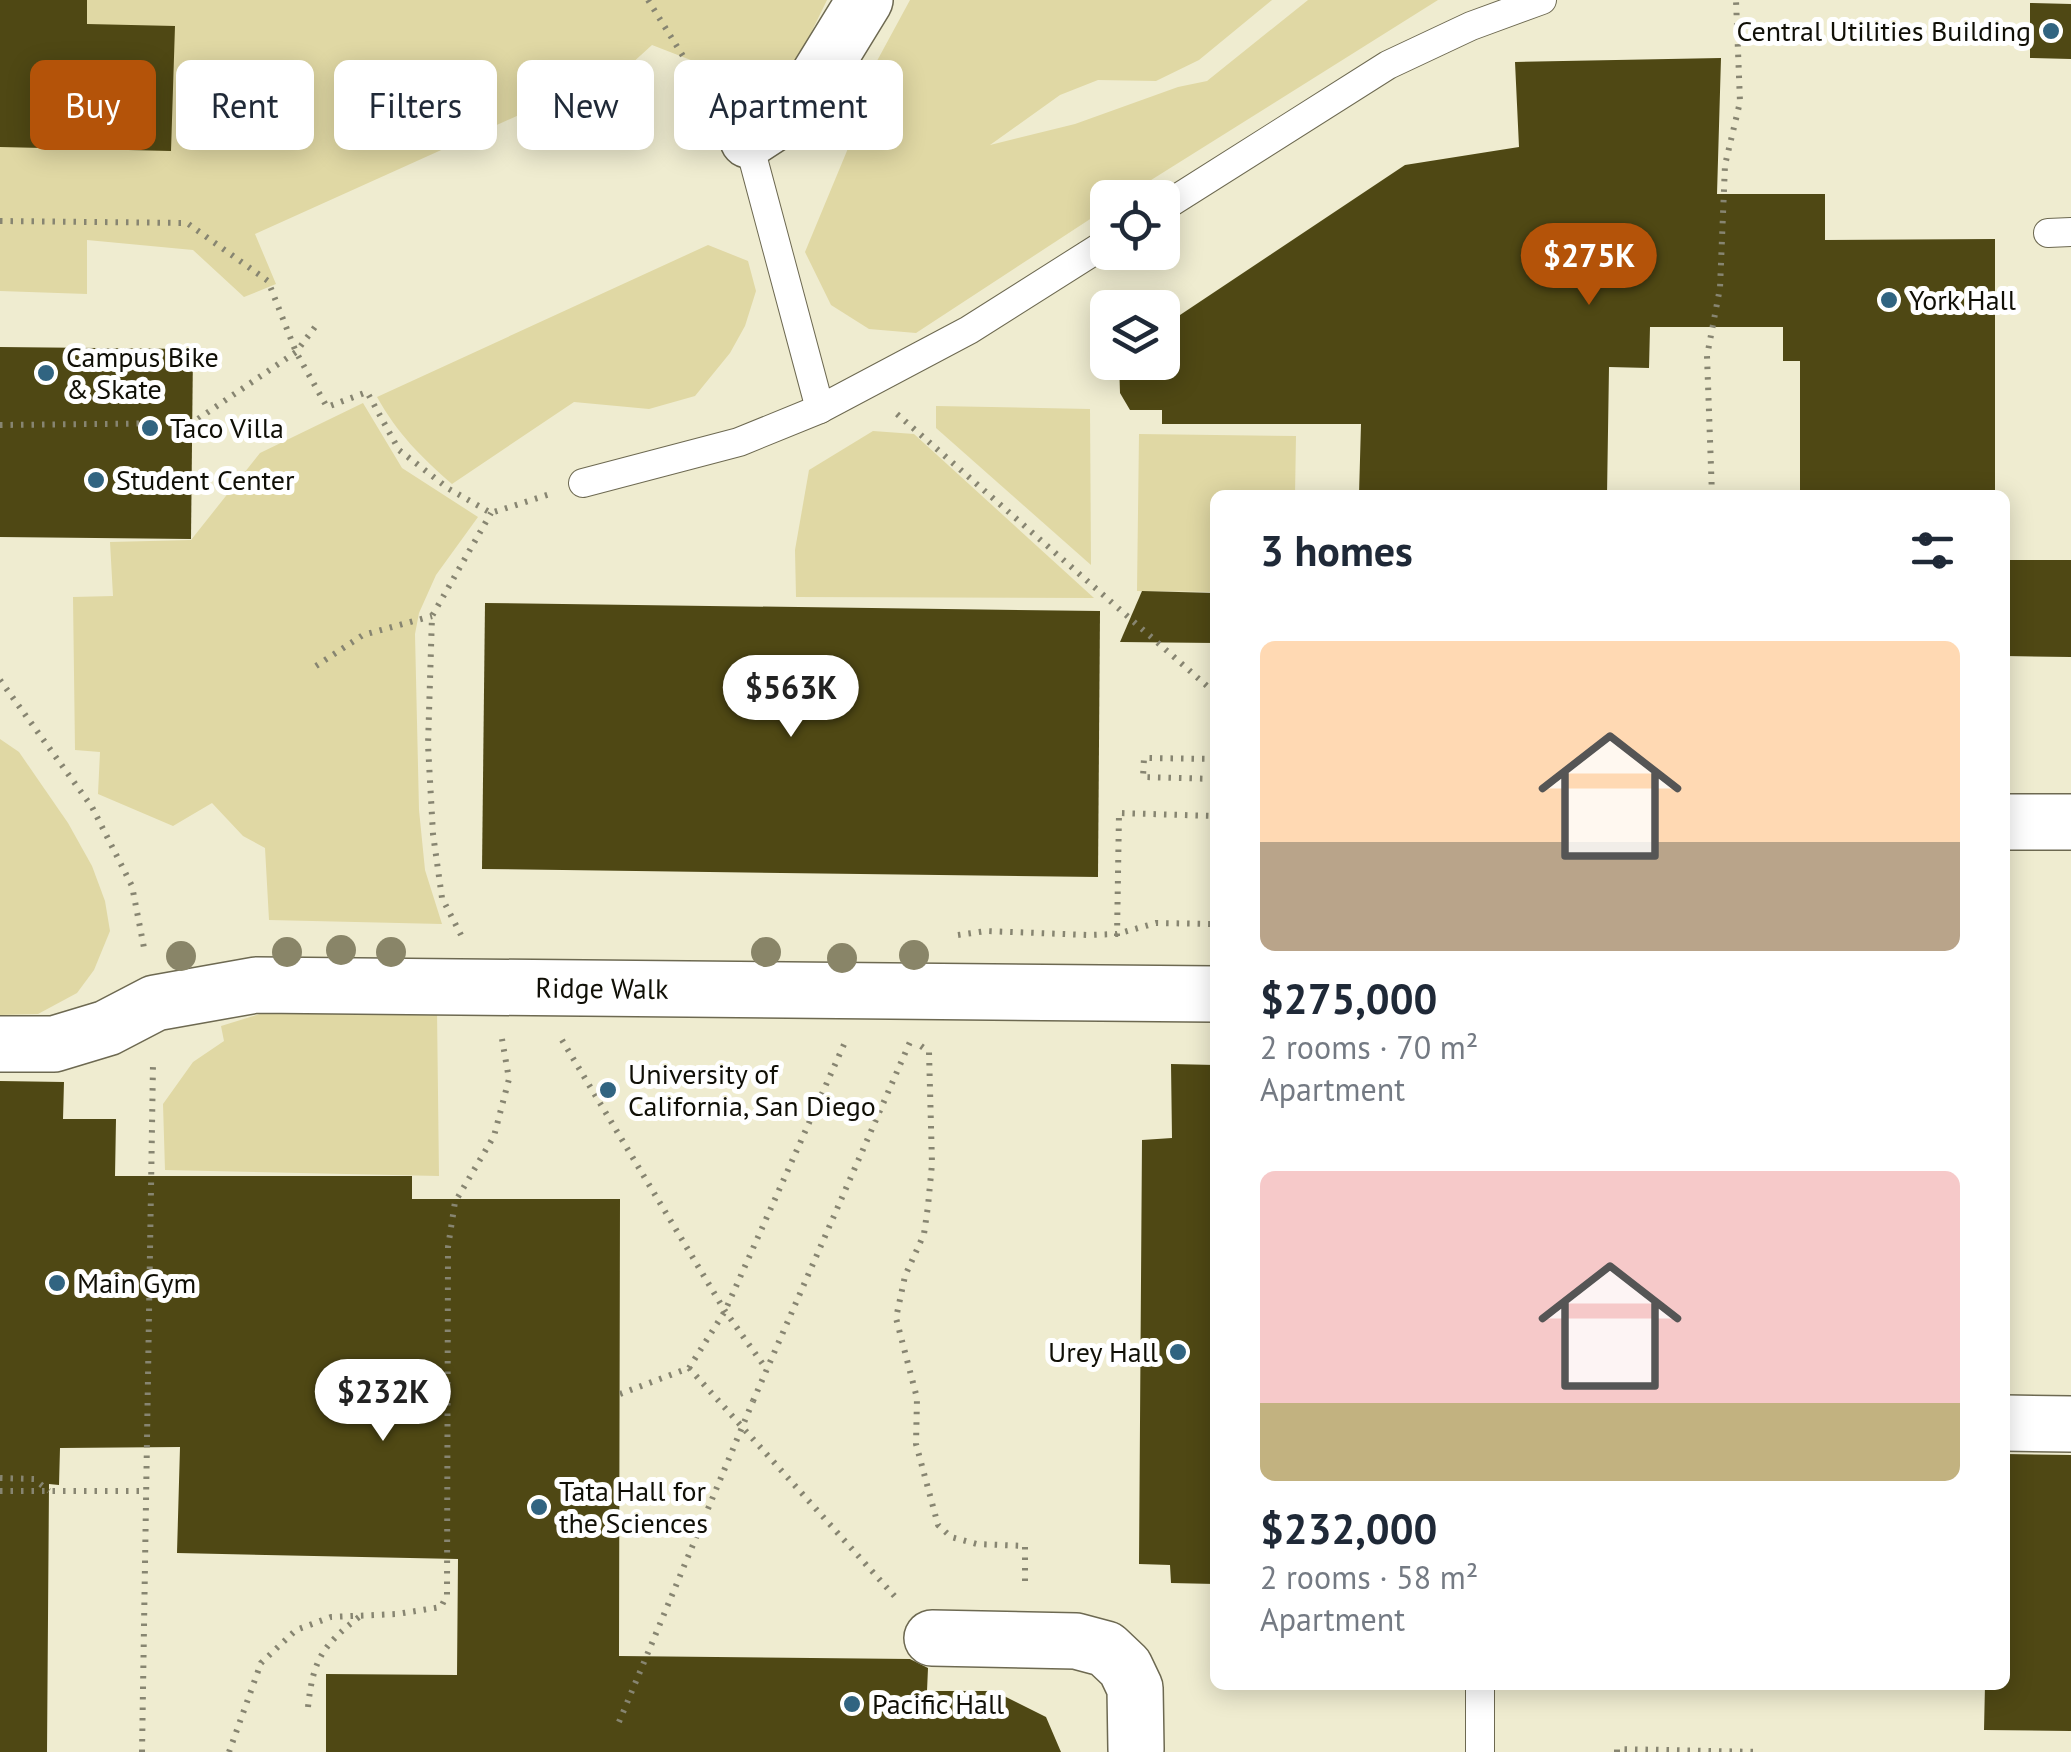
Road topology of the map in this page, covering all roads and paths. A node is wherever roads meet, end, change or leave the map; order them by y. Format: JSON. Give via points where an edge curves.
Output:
{"nodes":[{"id":1,"x":648,"y":0,"type":"edge"},
{"id":2,"x":865,"y":0,"type":"edge"},
{"id":3,"x":1542,"y":0,"type":"edge"},
{"id":4,"x":1736,"y":0,"type":"edge"},
{"id":5,"x":686,"y":60,"type":"edge"},
{"id":6,"x":828,"y":60,"type":"edge"},
{"id":7,"x":751,"y":150,"type":"edge"},
{"id":8,"x":1180,"y":197,"type":"edge"},
{"id":9,"x":0,"y":222,"type":"edge"},
{"id":10,"x":1090,"y":253,"type":"edge"},
{"id":11,"x":315,"y":327,"type":"dead end"},
{"id":12,"x":296,"y":352,"type":"junction"},
{"id":13,"x":820,"y":409,"type":"junction"},
{"id":14,"x":0,"y":426,"type":"edge"},
{"id":15,"x":583,"y":483,"type":"joint"},
{"id":16,"x":1712,"y":490,"type":"edge"},
{"id":17,"x":491,"y":513,"type":"junction"},
{"id":18,"x":432,"y":616,"type":"junction"},
{"id":19,"x":316,"y":666,"type":"dead end"},
{"id":20,"x":0,"y":680,"type":"edge"},
{"id":21,"x":1210,"y":689,"type":"edge"},
{"id":22,"x":1210,"y":759,"type":"edge"},
{"id":23,"x":1210,"y":778,"type":"edge"},
{"id":24,"x":1210,"y":816,"type":"edge"},
{"id":25,"x":2010,"y":822,"type":"edge"},
{"id":26,"x":2071,"y":822,"type":"edge"},
{"id":27,"x":1210,"y":924,"type":"edge"},
{"id":28,"x":1117,"y":934,"type":"junction"},
{"id":29,"x":1089,"y":936,"type":"dead end"},
{"id":30,"x":488,"y":987,"type":"junction"},
{"id":31,"x":547,"y":987,"type":"junction"},
{"id":32,"x":869,"y":990,"type":"junction"},
{"id":33,"x":1116,"y":992,"type":"junction"},
{"id":34,"x":1210,"y":994,"type":"edge"},
{"id":35,"x":154,"y":1003,"type":"junction"},
{"id":36,"x":0,"y":1044,"type":"edge"},
{"id":37,"x":726,"y":1311,"type":"junction"},
{"id":38,"x":688,"y":1368,"type":"junction"},
{"id":39,"x":767,"y":1370,"type":"junction"},
{"id":40,"x":620,"y":1394,"type":"dead end"},
{"id":41,"x":2010,"y":1423,"type":"edge"},
{"id":42,"x":2071,"y":1424,"type":"edge"},
{"id":43,"x":0,"y":1478,"type":"edge"},
{"id":44,"x":0,"y":1490,"type":"edge"},
{"id":45,"x":49,"y":1491,"type":"junction"},
{"id":46,"x":146,"y":1491,"type":"junction"},
{"id":47,"x":1025,"y":1592,"type":"dead end"},
{"id":48,"x":360,"y":1616,"type":"junction"},
{"id":49,"x":932,"y":1638,"type":"joint"},
{"id":50,"x":1480,"y":1690,"type":"edge"},
{"id":51,"x":308,"y":1707,"type":"dead end"},
{"id":52,"x":619,"y":1722,"type":"dead end"},
{"id":53,"x":1136,"y":1750,"type":"edge"},
{"id":54,"x":142,"y":1752,"type":"edge"},
{"id":55,"x":229,"y":1752,"type":"edge"},
{"id":56,"x":1480,"y":1752,"type":"edge"},
{"id":57,"x":1617,"y":1752,"type":"edge"},
{"id":58,"x":1760,"y":1752,"type":"edge"}],
"edges":[{"from":1,"to":5,"type":"path"},
{"from":2,"to":6,"type":"street"},
{"from":3,"to":8,"type":"lane","via":[[1388,65]]},
{"from":4,"to":16,"type":"path","via":[[1740,102],[1726,164],[1720,288],[1707,356]]},
{"from":7,"to":13,"type":"lane"},
{"from":9,"to":12,"type":"path","via":[[186,223],[268,281]]},
{"from":10,"to":13,"type":"lane","via":[[968,330]]},
{"from":11,"to":12,"type":"path"},
{"from":12,"to":14,"type":"path","via":[[192,423]]},
{"from":12,"to":17,"type":"path","via":[[327,407],[367,392],[398,450]]},
{"from":13,"to":15,"type":"lane","via":[[739,442]]},
{"from":13,"to":21,"type":"path","via":[[898,414]]},
{"from":15,"to":17,"type":"path"},
{"from":17,"to":18,"type":"path"},
{"from":18,"to":19,"type":"path","via":[[363,635]]},
{"from":18,"to":30,"type":"path","via":[[428,745],[442,898]]},
{"from":20,"to":35,"type":"path","via":[[92,807],[132,886]]},
{"from":22,"to":23,"type":"path","via":[[1144,758],[1144,777]]},
{"from":24,"to":28,"type":"path","via":[[1120,814]]},
{"from":25,"to":26,"type":"street"},
{"from":27,"to":28,"type":"path","via":[[1156,923]]},
{"from":28,"to":29,"type":"path"},
{"from":28,"to":33,"type":"path"},
{"from":30,"to":31,"type":"street","name":"Ridge Walk"},
{"from":30,"to":35,"type":"street","name":"Ridge Walk","via":[[256,985]]},
{"from":30,"to":48,"type":"path","via":[[508,1079],[494,1136],[456,1202],[448,1246],[447,1595],[441,1608]]},
{"from":31,"to":32,"type":"street","name":"Ridge Walk"},
{"from":31,"to":37,"type":"path","via":[[549,1018]]},
{"from":32,"to":33,"type":"street","name":"Ridge Walk"},
{"from":32,"to":37,"type":"path"},
{"from":33,"to":34,"type":"street","name":"Ridge Walk"},
{"from":35,"to":36,"type":"street","name":"Ridge Walk","via":[[54,1044]]},
{"from":35,"to":46,"type":"path"},
{"from":37,"to":38,"type":"path"},
{"from":37,"to":39,"type":"path"},
{"from":38,"to":40,"type":"path"},
{"from":38,"to":49,"type":"path"},
{"from":39,"to":47,"type":"path","via":[[911,1038],[929,1052],[932,1126],[924,1234],[896,1318],[916,1398],[916,1444],[938,1524],[951,1537],[978,1544],[1025,1546]]},
{"from":39,"to":52,"type":"path","bridge":true},
{"from":41,"to":42,"type":"street"},
{"from":43,"to":45,"type":"path","via":[[34,1478]]},
{"from":44,"to":45,"type":"path"},
{"from":45,"to":46,"type":"path"},
{"from":46,"to":54,"type":"path"},
{"from":48,"to":51,"type":"path","via":[[328,1641],[312,1671]]},
{"from":48,"to":55,"type":"path","via":[[332,1617],[296,1630],[260,1664]]},
{"from":49,"to":53,"type":"street","via":[[1076,1641],[1106,1649],[1126,1666],[1135,1688]]},
{"from":50,"to":56,"type":"lane"},
{"from":57,"to":58,"type":"path"}]}
